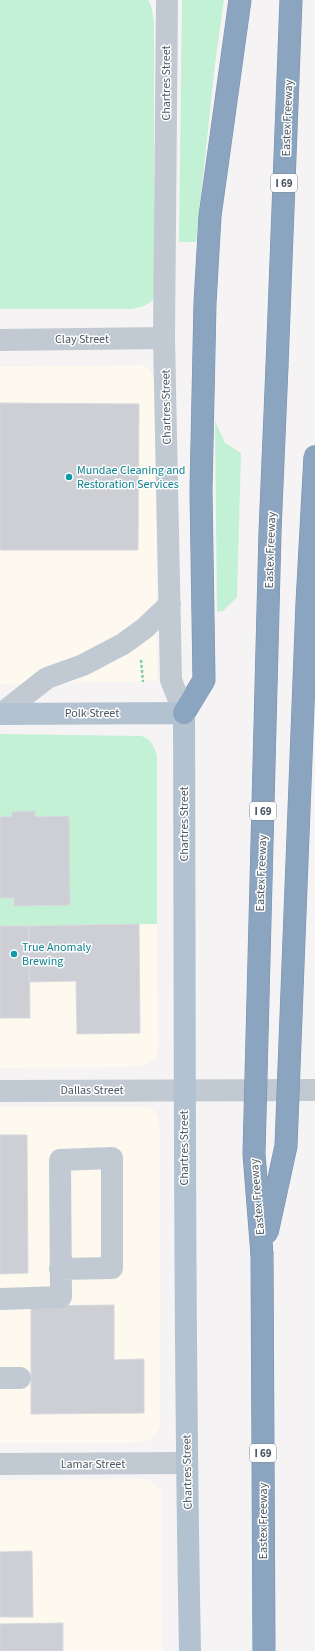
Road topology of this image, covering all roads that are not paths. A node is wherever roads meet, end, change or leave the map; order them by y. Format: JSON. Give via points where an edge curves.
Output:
{"nodes":[{"id":1,"x":167,"y":0,"type":"edge"},
{"id":2,"x":240,"y":0,"type":"edge"},
{"id":3,"x":291,"y":0,"type":"edge"},
{"id":4,"x":164,"y":338,"type":"junction"},
{"id":5,"x":0,"y":340,"type":"edge"},
{"id":6,"x":315,"y":456,"type":"edge"},
{"id":7,"x":170,"y":604,"type":"junction"},
{"id":8,"x":184,"y":713,"type":"junction"},
{"id":9,"x":1,"y":714,"type":"edge"},
{"id":10,"x":184,"y":1089,"type":"junction"},
{"id":11,"x":315,"y":1090,"type":"edge"},
{"id":12,"x":0,"y":1091,"type":"edge"},
{"id":13,"x":262,"y":1255,"type":"junction"},
{"id":14,"x":60,"y":1269,"type":"junction"},
{"id":15,"x":0,"y":1299,"type":"edge"},
{"id":16,"x":186,"y":1463,"type":"junction"},
{"id":17,"x":0,"y":1464,"type":"edge"},
{"id":18,"x":190,"y":1651,"type":"edge"},
{"id":19,"x":264,"y":1651,"type":"edge"}],
"edges":[{"from":1,"to":4,"type":"street","name":"Chartres Street"},
{"from":2,"to":8,"type":"highway","via":[[210,216],[205,303],[201,490],[204,680]]},
{"from":3,"to":13,"type":"highway","name":"Eastex Freeway","number":"I 69","bridge":true,"via":[[270,532],[254,1154]]},
{"from":4,"to":5,"type":"street","name":"Clay Street"},
{"from":4,"to":7,"type":"street","name":"Chartres Street"},
{"from":6,"to":13,"type":"highway","bridge":true,"via":[[286,1146]]},
{"from":7,"to":8,"type":"street","name":"Chartres Street","via":[[171,680]]},
{"from":7,"to":9,"type":"street","via":[[145,628],[123,644],[83,665],[48,678]]},
{"from":8,"to":9,"type":"main road","name":"Polk Street"},
{"from":8,"to":10,"type":"main road","name":"Chartres Street"},
{"from":10,"to":11,"type":"street","name":"Dallas Street"},
{"from":10,"to":12,"type":"street","name":"Dallas Street"},
{"from":10,"to":16,"type":"main road","name":"Chartres Street"},
{"from":13,"to":19,"type":"highway","name":"Eastex Freeway","number":"I 69"},
{"from":14,"to":14,"type":"street","via":[[60,1160],[112,1158],[112,1268]]},
{"from":14,"to":15,"type":"street","via":[[62,1297]]},
{"from":16,"to":17,"type":"street","name":"Lamar Street"},
{"from":16,"to":18,"type":"main road","name":"Chartres Street"}]}
